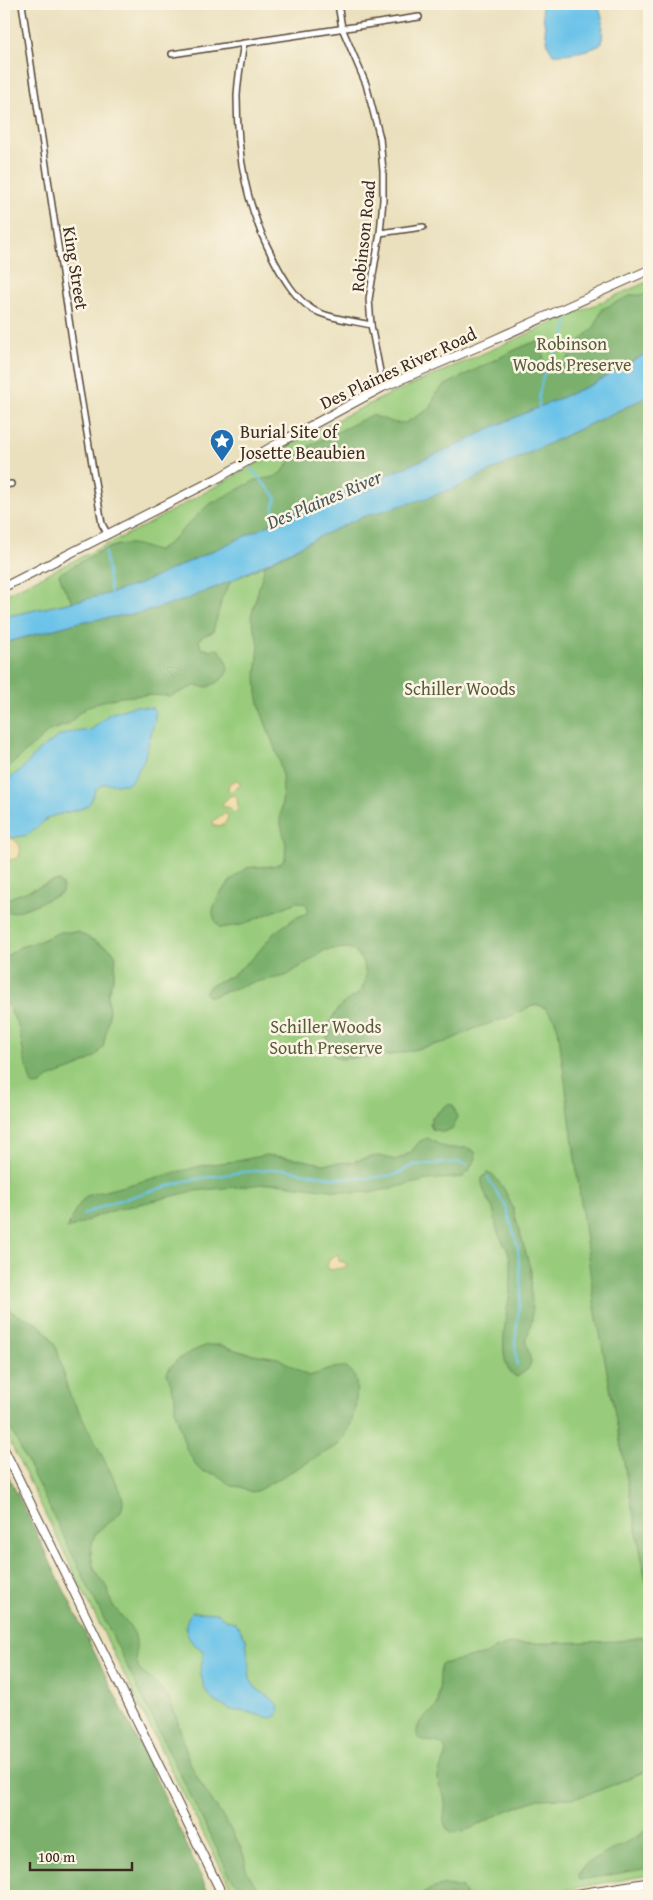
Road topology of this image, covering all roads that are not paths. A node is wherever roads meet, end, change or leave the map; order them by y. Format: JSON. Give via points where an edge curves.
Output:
{"nodes":[{"id":1,"x":22,"y":4,"type":"edge"},
{"id":2,"x":338,"y":4,"type":"edge"},
{"id":3,"x":419,"y":17,"type":"dead end"},
{"id":4,"x":342,"y":28,"type":"junction"},
{"id":5,"x":244,"y":43,"type":"junction"},
{"id":6,"x":172,"y":54,"type":"dead end"},
{"id":7,"x":423,"y":226,"type":"dead end"},
{"id":8,"x":380,"y":233,"type":"junction"},
{"id":9,"x":649,"y":270,"type":"edge"},
{"id":10,"x":371,"y":325,"type":"junction"},
{"id":11,"x":383,"y":387,"type":"junction"},
{"id":12,"x":12,"y":484,"type":"dead end"},
{"id":13,"x":4,"y":485,"type":"edge"},
{"id":14,"x":108,"y":535,"type":"junction"},
{"id":15,"x":4,"y":586,"type":"edge"},
{"id":16,"x":4,"y":1449,"type":"edge"},
{"id":17,"x":649,"y":1883,"type":"edge"},
{"id":18,"x":223,"y":1896,"type":"edge"},
{"id":19,"x":567,"y":1896,"type":"edge"}],
"edges":[{"from":1,"to":14,"type":"street","name":"King Street","via":[[79,382],[102,524]]},
{"from":2,"to":4,"type":"street","name":"Robinson Road"},
{"from":3,"to":4,"type":"street"},
{"from":4,"to":5,"type":"street"},
{"from":4,"to":8,"type":"street","name":"Robinson Road","via":[[366,84],[380,138],[383,200]]},
{"from":5,"to":6,"type":"street"},
{"from":5,"to":10,"type":"street","via":[[237,94],[241,169],[266,246],[284,279],[313,310]]},
{"from":7,"to":8,"type":"street"},
{"from":8,"to":10,"type":"street","name":"Robinson Road","via":[[369,299]]},
{"from":9,"to":11,"type":"main road","name":"Des Plaines River Road"},
{"from":10,"to":11,"type":"street","name":"Robinson Road"},
{"from":11,"to":14,"type":"main road","name":"Des Plaines River Road"},
{"from":12,"to":13,"type":"street"},
{"from":14,"to":15,"type":"main road","name":"Des Plaines River Road"},
{"from":16,"to":18,"type":"main road"},
{"from":17,"to":19,"type":"main road"}]}
